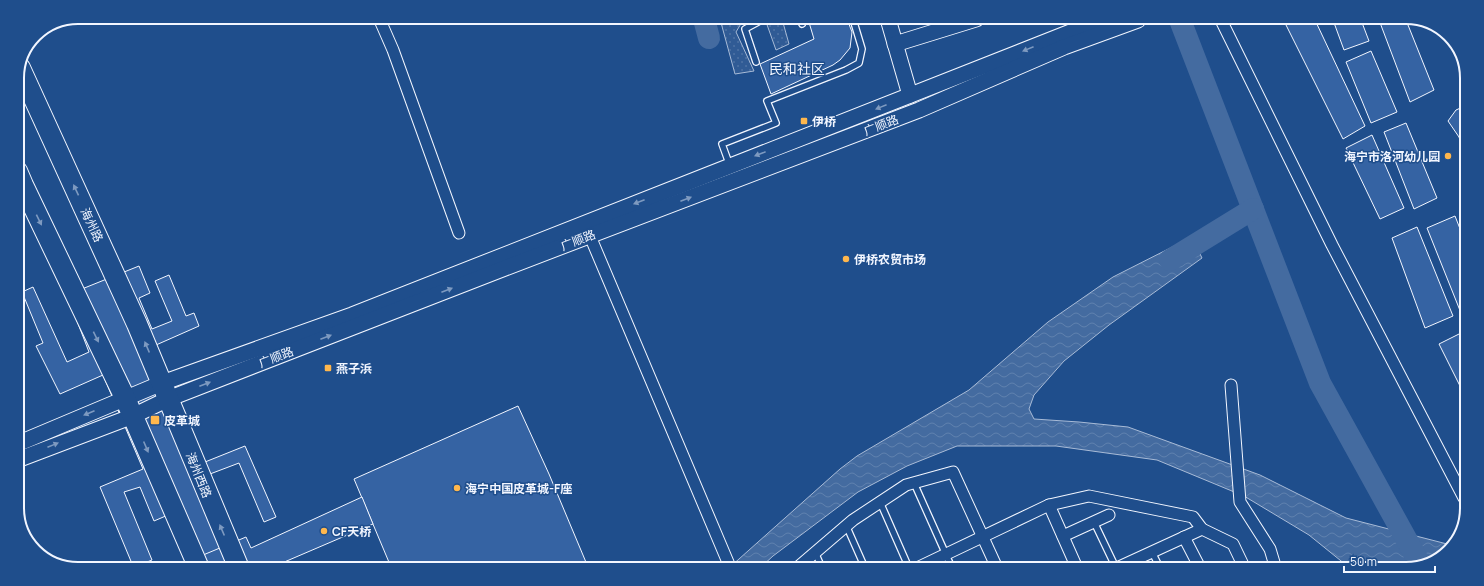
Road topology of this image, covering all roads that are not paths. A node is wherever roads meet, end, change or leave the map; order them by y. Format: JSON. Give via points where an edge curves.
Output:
{"nodes":[{"id":1,"x":382,"y":24,"type":"edge"},
{"id":2,"x":754,"y":24,"type":"edge"},
{"id":3,"x":854,"y":24,"type":"edge"},
{"id":4,"x":890,"y":24,"type":"edge"},
{"id":5,"x":960,"y":24,"type":"edge"},
{"id":6,"x":1094,"y":24,"type":"edge"},
{"id":7,"x":1124,"y":24,"type":"edge"},
{"id":8,"x":1223,"y":24,"type":"edge"},
{"id":9,"x":1064,"y":41,"type":"junction"},
{"id":10,"x":896,"y":44,"type":"junction"},
{"id":11,"x":756,"y":62,"type":"dead end"},
{"id":12,"x":24,"y":77,"type":"edge"},
{"id":13,"x":910,"y":95,"type":"junction"},
{"id":14,"x":732,"y":173,"type":"junction"},
{"id":15,"x":24,"y":189,"type":"edge"},
{"id":16,"x":587,"y":229,"type":"junction"},
{"id":17,"x":459,"y":233,"type":"dead end"},
{"id":18,"x":1231,"y":385,"type":"dead end"},
{"id":19,"x":165,"y":391,"type":"junction"},
{"id":20,"x":129,"y":407,"type":"junction"},
{"id":21,"x":24,"y":442,"type":"edge"},
{"id":22,"x":24,"y":457,"type":"edge"},
{"id":23,"x":914,"y":483,"type":"junction"},
{"id":24,"x":1460,"y":490,"type":"edge"},
{"id":25,"x":880,"y":502,"type":"junction"},
{"id":26,"x":1049,"y":505,"type":"junction"},
{"id":27,"x":1109,"y":515,"type":"dead end"},
{"id":28,"x":1094,"y":522,"type":"junction"},
{"id":29,"x":846,"y":525,"type":"junction"},
{"id":30,"x":1202,"y":529,"type":"junction"},
{"id":31,"x":982,"y":536,"type":"junction"},
{"id":32,"x":1063,"y":536,"type":"junction"},
{"id":33,"x":1184,"y":537,"type":"junction"},
{"id":34,"x":815,"y":552,"type":"junction"},
{"id":35,"x":1152,"y":552,"type":"junction"},
{"id":36,"x":946,"y":554,"type":"junction"},
{"id":37,"x":196,"y":562,"type":"edge"},
{"id":38,"x":236,"y":562,"type":"edge"},
{"id":39,"x":728,"y":562,"type":"edge"},
{"id":40,"x":804,"y":562,"type":"edge"},
{"id":41,"x":819,"y":562,"type":"edge"},
{"id":42,"x":862,"y":562,"type":"edge"},
{"id":43,"x":906,"y":562,"type":"edge"},
{"id":44,"x":929,"y":562,"type":"edge"},
{"id":45,"x":949,"y":562,"type":"edge"},
{"id":46,"x":994,"y":562,"type":"edge"},
{"id":47,"x":1074,"y":562,"type":"edge"},
{"id":48,"x":1113,"y":562,"type":"edge"},
{"id":49,"x":1130,"y":562,"type":"edge"},
{"id":50,"x":1157,"y":562,"type":"edge"},
{"id":51,"x":1197,"y":562,"type":"edge"},
{"id":52,"x":1242,"y":562,"type":"edge"},
{"id":53,"x":1274,"y":562,"type":"edge"}],
"edges":[{"from":1,"to":17,"type":"street","via":[[394,50]]},
{"from":2,"to":11,"type":"lane","via":[[745,29]]},
{"from":3,"to":14,"type":"lane","via":[[862,49],[859,63],[767,101],[776,123],[722,144]]},
{"from":4,"to":10,"type":"main road"},
{"from":5,"to":10,"type":"main road"},
{"from":6,"to":9,"type":"main road"},
{"from":7,"to":9,"type":"main road","name":"广顺路"},
{"from":8,"to":24,"type":"street","via":[[1332,245]]},
{"from":9,"to":13,"type":"main road","name":"广顺路","one_way":true},
{"from":9,"to":14,"type":"main road","name":"广顺路","via":[[919,110]]},
{"from":10,"to":13,"type":"main road"},
{"from":19,"to":12,"type":"highway","name":"海州路","one_way":true,"via":[[134,317]]},
{"from":13,"to":14,"type":"main road","name":"广顺路","one_way":true},
{"from":14,"to":16,"type":"main road","name":"广顺路"},
{"from":15,"to":20,"type":"highway","one_way":true},
{"from":16,"to":19,"type":"main road","name":"广顺路","via":[[352,315]]},
{"from":16,"to":39,"type":"street"},
{"from":18,"to":53,"type":"street","via":[[1240,502],[1270,549]]},
{"from":19,"to":20,"type":"main road","name":"广顺路"},
{"from":38,"to":19,"type":"highway","name":"海州西路","one_way":true},
{"from":20,"to":21,"type":"main road","name":"广顺路","one_way":true},
{"from":22,"to":20,"type":"main road","name":"广顺路","one_way":true},
{"from":20,"to":37,"type":"highway","one_way":true},
{"from":23,"to":25,"type":"street","via":[[906,485]]},
{"from":23,"to":31,"type":"street","via":[[952,472]]},
{"from":23,"to":36,"type":"lane"},
{"from":25,"to":29,"type":"street"},
{"from":25,"to":43,"type":"lane"},
{"from":26,"to":30,"type":"street","via":[[1089,496],[1193,517]]},
{"from":26,"to":31,"type":"street"},
{"from":26,"to":32,"type":"street"},
{"from":27,"to":28,"type":"street"},
{"from":28,"to":32,"type":"street"},
{"from":28,"to":48,"type":"lane"},
{"from":29,"to":34,"type":"street"},
{"from":29,"to":42,"type":"lane"},
{"from":30,"to":33,"type":"street"},
{"from":30,"to":52,"type":"street","via":[[1233,544]]},
{"from":31,"to":36,"type":"street"},
{"from":31,"to":46,"type":"street"},
{"from":32,"to":47,"type":"street"},
{"from":33,"to":35,"type":"street"},
{"from":33,"to":51,"type":"street"},
{"from":34,"to":40,"type":"street"},
{"from":34,"to":41,"type":"lane"},
{"from":35,"to":49,"type":"street"},
{"from":35,"to":50,"type":"lane"},
{"from":36,"to":44,"type":"street"},
{"from":36,"to":45,"type":"lane"}]}
